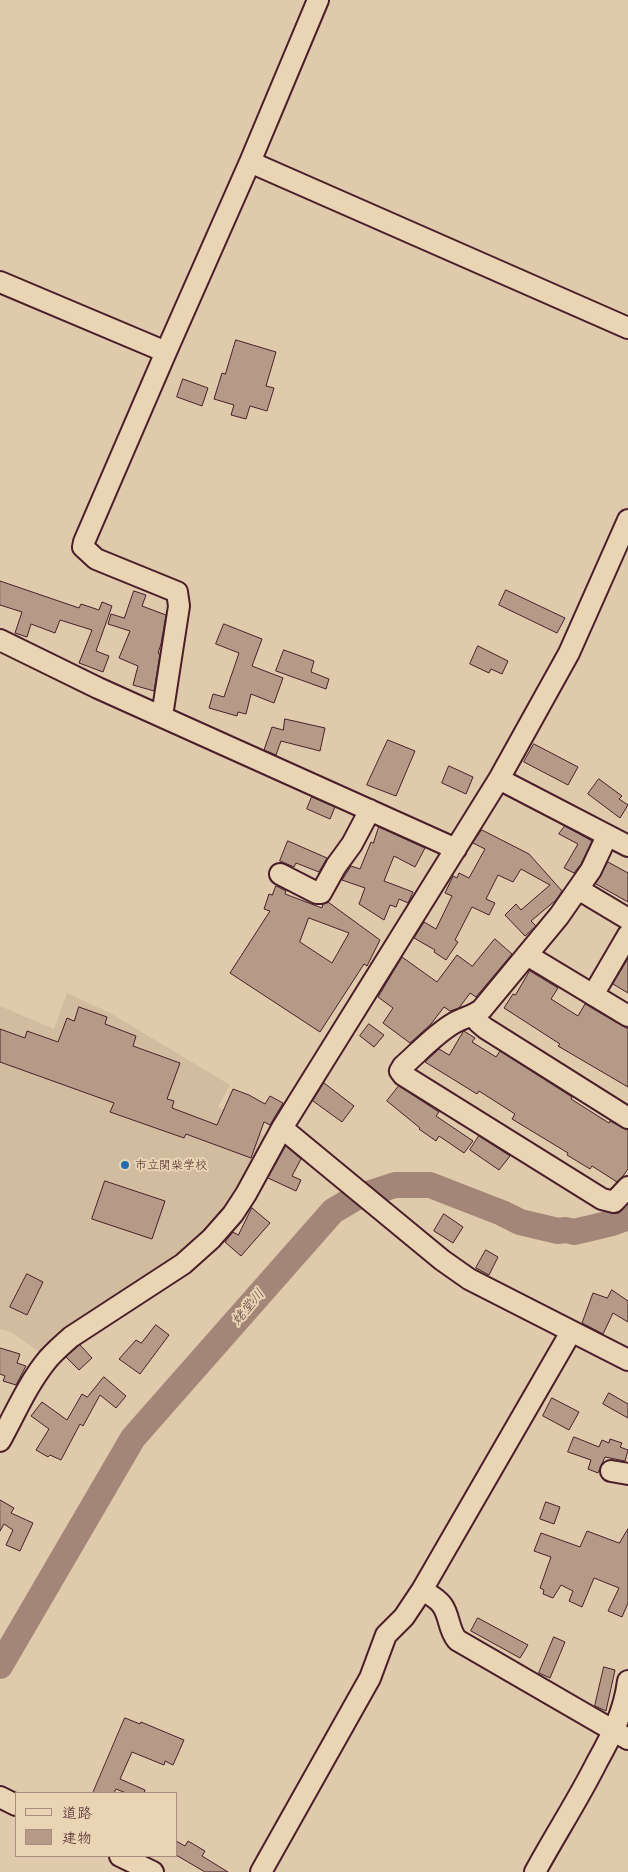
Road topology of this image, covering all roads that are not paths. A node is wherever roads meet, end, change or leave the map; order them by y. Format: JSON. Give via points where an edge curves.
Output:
{"nodes":[{"id":1,"x":318,"y":0,"type":"edge"},
{"id":2,"x":250,"y":162,"type":"junction"},
{"id":3,"x":0,"y":282,"type":"edge"},
{"id":4,"x":627,"y":325,"type":"edge"},
{"id":5,"x":166,"y":352,"type":"junction"},
{"id":6,"x":628,"y":520,"type":"edge"},
{"id":7,"x":0,"y":640,"type":"edge"},
{"id":8,"x":162,"y":716,"type":"junction"},
{"id":9,"x":499,"y":779,"type":"junction"},
{"id":10,"x":370,"y":810,"type":"junction"},
{"id":11,"x":608,"y":836,"type":"junction"},
{"id":12,"x":628,"y":846,"type":"edge"},
{"id":13,"x":456,"y":849,"type":"junction"},
{"id":14,"x":280,"y":874,"type":"dead end"},
{"id":15,"x":578,"y":889,"type":"junction"},
{"id":16,"x":628,"y":919,"type":"edge"},
{"id":17,"x":628,"y":935,"type":"edge"},
{"id":18,"x":527,"y":955,"type":"junction"},
{"id":19,"x":593,"y":995,"type":"junction"},
{"id":20,"x":476,"y":1015,"type":"junction"},
{"id":21,"x":628,"y":1016,"type":"edge"},
{"id":22,"x":628,"y":1118,"type":"edge"},
{"id":23,"x":282,"y":1128,"type":"junction"},
{"id":24,"x":628,"y":1187,"type":"edge"},
{"id":25,"x":571,"y":1332,"type":"junction"},
{"id":26,"x":628,"y":1360,"type":"edge"},
{"id":27,"x":0,"y":1442,"type":"edge"},
{"id":28,"x":422,"y":1590,"type":"junction"},
{"id":29,"x":628,"y":1681,"type":"edge"},
{"id":30,"x":621,"y":1735,"type":"edge"},
{"id":31,"x":0,"y":1798,"type":"edge"},
{"id":32,"x":15,"y":1805,"type":"edge"},
{"id":33,"x":122,"y":1857,"type":"edge"},
{"id":34,"x":153,"y":1872,"type":"edge"},
{"id":35,"x":261,"y":1872,"type":"edge"},
{"id":36,"x":535,"y":1872,"type":"edge"}],
"edges":[{"from":1,"to":2,"type":"street"},
{"from":2,"to":4,"type":"street"},
{"from":2,"to":5,"type":"street"},
{"from":3,"to":5,"type":"street"},
{"from":5,"to":8,"type":"street","via":[[83,547],[96,559],[177,592],[179,606]]},
{"from":6,"to":9,"type":"street","via":[[569,653]]},
{"from":7,"to":8,"type":"street"},
{"from":8,"to":10,"type":"street"},
{"from":9,"to":11,"type":"street"},
{"from":9,"to":13,"type":"street"},
{"from":10,"to":13,"type":"street"},
{"from":10,"to":14,"type":"street","via":[[321,893]]},
{"from":11,"to":12,"type":"street"},
{"from":11,"to":15,"type":"street"},
{"from":13,"to":23,"type":"street"},
{"from":15,"to":16,"type":"street"},
{"from":15,"to":18,"type":"street"},
{"from":17,"to":19,"type":"street"},
{"from":18,"to":19,"type":"street"},
{"from":18,"to":20,"type":"street"},
{"from":19,"to":21,"type":"street"},
{"from":20,"to":22,"type":"street","via":[[485,1028]]},
{"from":20,"to":24,"type":"street","via":[[453,1023],[400,1071],[602,1199],[614,1202]]},
{"from":23,"to":25,"type":"street","via":[[442,1260],[469,1279]]},
{"from":23,"to":27,"type":"street","via":[[246,1194],[212,1239],[174,1270],[58,1348],[36,1377]]},
{"from":25,"to":26,"type":"street"},
{"from":25,"to":28,"type":"street"},
{"from":28,"to":30,"type":"street","via":[[443,1606],[457,1640]]},
{"from":28,"to":35,"type":"street","via":[[386,1635],[370,1678]]},
{"from":29,"to":30,"type":"street"},
{"from":30,"to":36,"type":"street","via":[[585,1785]]},
{"from":31,"to":32,"type":"street"},
{"from":33,"to":34,"type":"street"}]}
